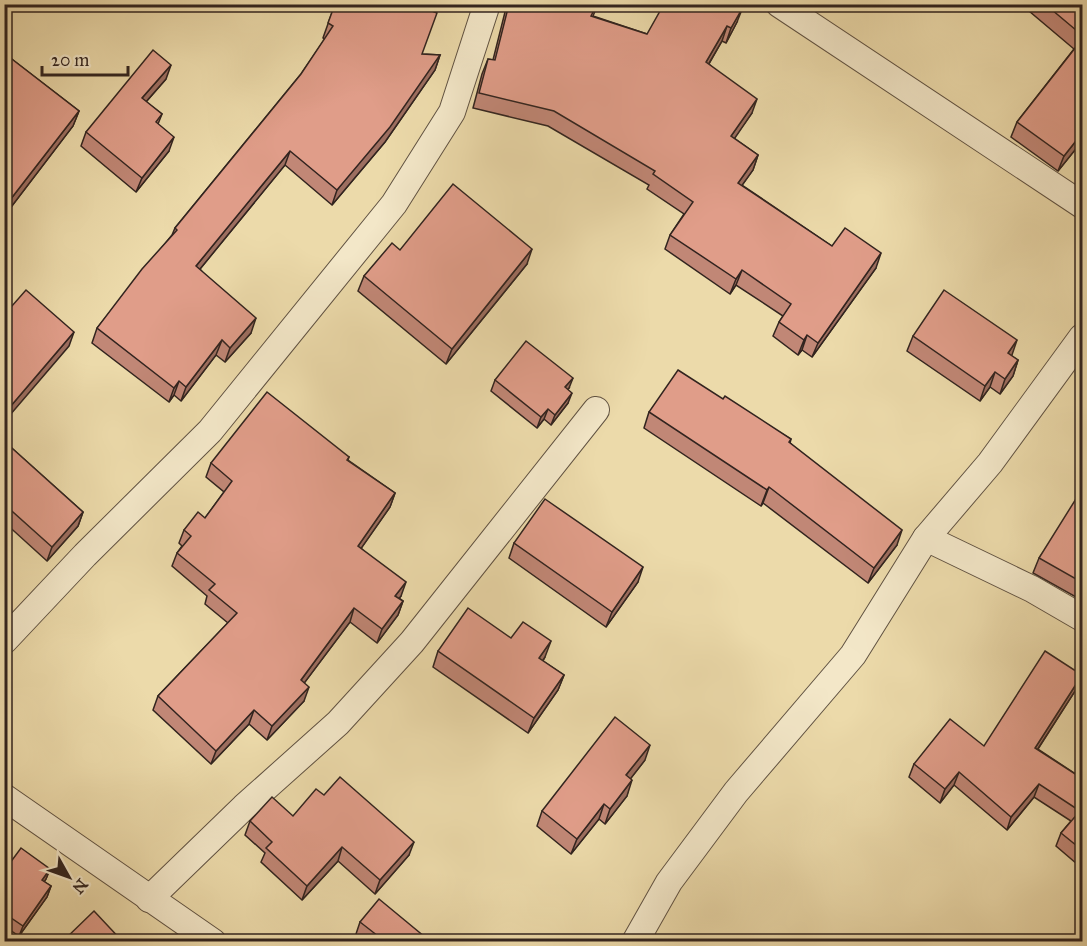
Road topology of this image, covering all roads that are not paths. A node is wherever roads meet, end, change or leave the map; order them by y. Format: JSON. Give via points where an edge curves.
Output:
{"nodes":[{"id":1,"x":487,"y":4,"type":"edge"},
{"id":2,"x":779,"y":4,"type":"edge"},
{"id":3,"x":1083,"y":205,"type":"edge"},
{"id":4,"x":1083,"y":337,"type":"edge"},
{"id":5,"x":596,"y":410,"type":"dead end"},
{"id":6,"x":926,"y":538,"type":"junction"},
{"id":7,"x":1083,"y":618,"type":"edge"},
{"id":8,"x":4,"y":640,"type":"edge"},
{"id":9,"x":4,"y":797,"type":"edge"},
{"id":10,"x":149,"y":899,"type":"junction"},
{"id":11,"x":206,"y":940,"type":"edge"},
{"id":12,"x":635,"y":942,"type":"edge"}],
"edges":[{"from":1,"to":8,"type":"street","via":[[452,112],[394,204],[210,431]]},
{"from":2,"to":3,"type":"street"},
{"from":4,"to":6,"type":"street","via":[[990,463]]},
{"from":5,"to":10,"type":"street","via":[[412,642],[338,723]]},
{"from":6,"to":7,"type":"street"},
{"from":6,"to":12,"type":"street","via":[[853,655],[736,792],[669,882]]},
{"from":9,"to":10,"type":"street"},
{"from":10,"to":11,"type":"street"}]}
